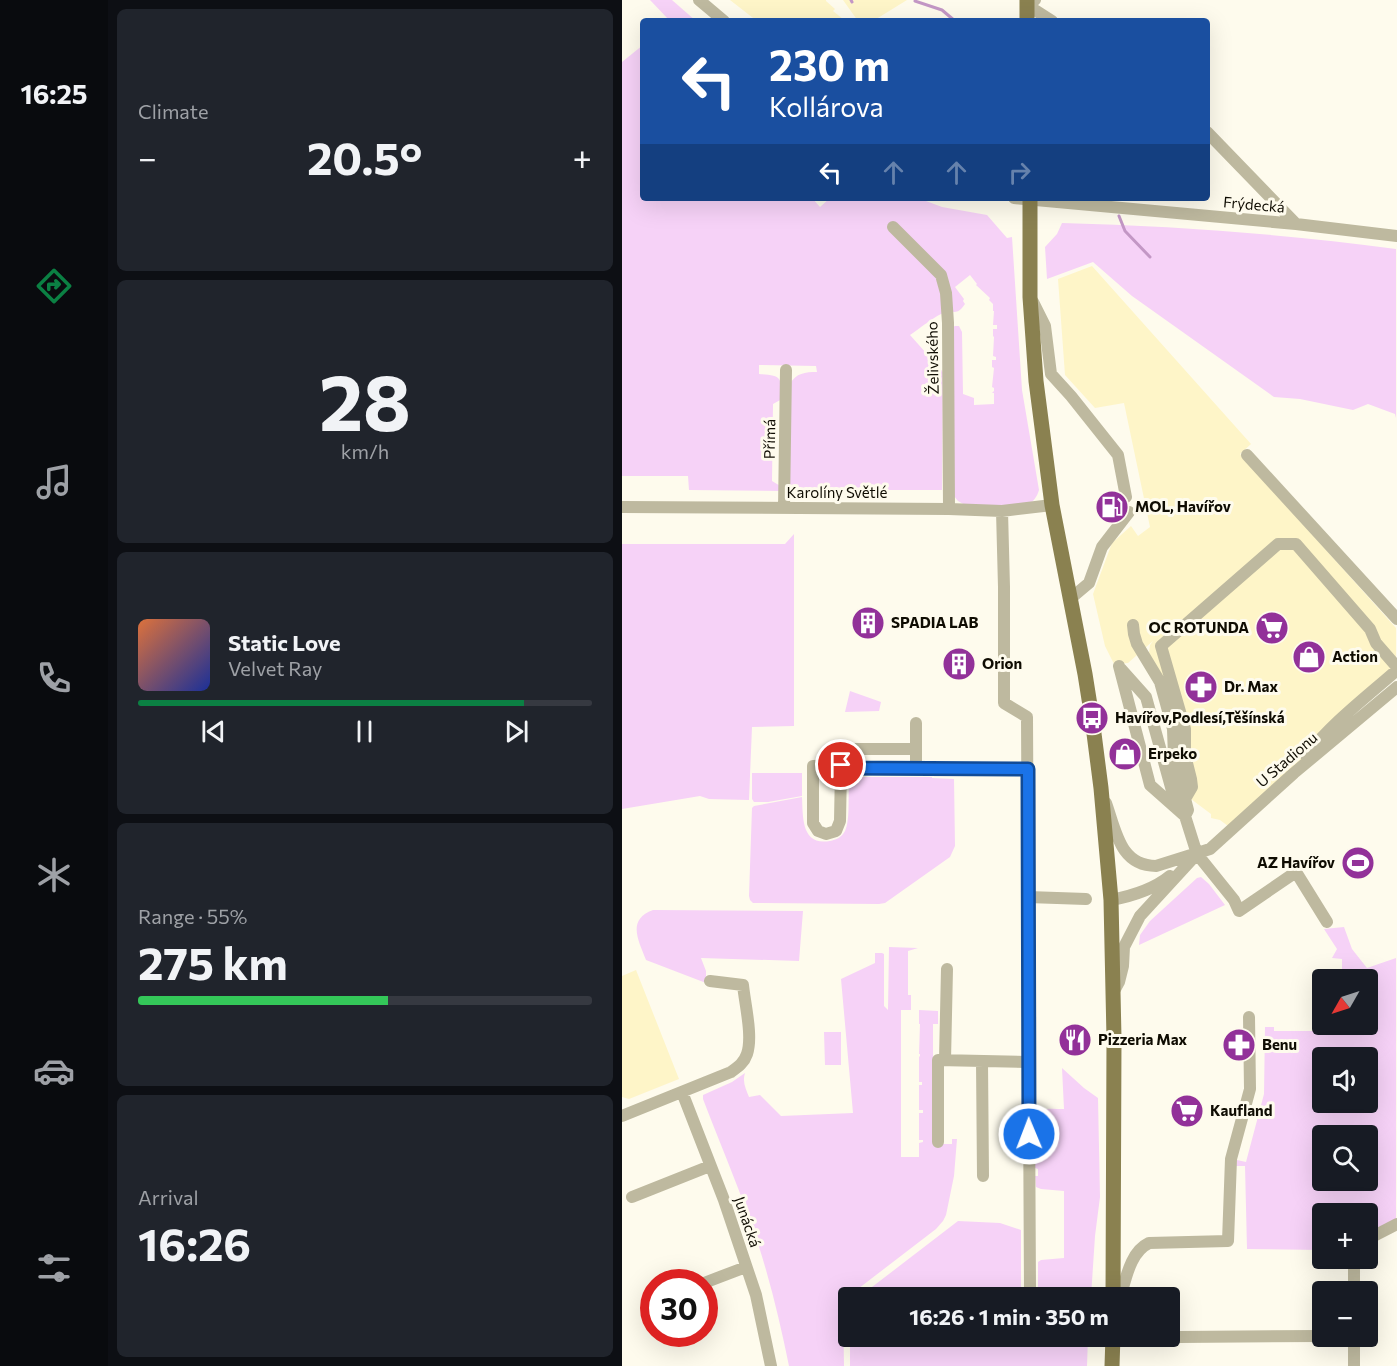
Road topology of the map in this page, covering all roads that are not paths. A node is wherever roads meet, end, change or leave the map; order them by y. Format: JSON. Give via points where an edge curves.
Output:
{"nodes":[{"id":1,"x":699,"y":0,"type":"edge"},
{"id":2,"x":1030,"y":2,"type":"edge"},
{"id":3,"x":720,"y":18,"type":"edge"},
{"id":4,"x":1027,"y":18,"type":"edge"},
{"id":5,"x":1049,"y":18,"type":"edge"},
{"id":6,"x":1210,"y":135,"type":"edge"},
{"id":7,"x":1220,"y":145,"type":"junction"},
{"id":8,"x":1210,"y":147,"type":"edge"},
{"id":9,"x":1030,"y":201,"type":"edge"},
{"id":10,"x":1055,"y":201,"type":"edge"},
{"id":11,"x":1296,"y":224,"type":"junction"},
{"id":12,"x":893,"y":227,"type":"dead end"},
{"id":13,"x":1396,"y":236,"type":"edge"},
{"id":14,"x":1030,"y":297,"type":"junction"},
{"id":15,"x":786,"y":370,"type":"dead end"},
{"id":16,"x":1247,"y":455,"type":"dead end"},
{"id":17,"x":1126,"y":497,"type":"dead end"},
{"id":18,"x":1052,"y":505,"type":"junction"},
{"id":19,"x":622,"y":507,"type":"edge"},
{"id":20,"x":784,"y":508,"type":"junction"},
{"id":21,"x":949,"y":509,"type":"junction"},
{"id":22,"x":1002,"y":511,"type":"junction"},
{"id":23,"x":1129,"y":512,"type":"dead end"},
{"id":24,"x":1070,"y":599,"type":"junction"},
{"id":25,"x":1396,"y":619,"type":"edge"},
{"id":26,"x":1133,"y":625,"type":"dead end"},
{"id":27,"x":1396,"y":669,"type":"edge"},
{"id":28,"x":1396,"y":687,"type":"edge"},
{"id":29,"x":916,"y":723,"type":"dead end"},
{"id":30,"x":841,"y":749,"type":"dead end"},
{"id":31,"x":916,"y":749,"type":"junction"},
{"id":32,"x":841,"y":768,"type":"junction"},
{"id":33,"x":916,"y":769,"type":"junction"},
{"id":34,"x":1028,"y":769,"type":"junction"},
{"id":35,"x":1294,"y":773,"type":"junction"},
{"id":36,"x":1101,"y":788,"type":"junction"},
{"id":37,"x":1182,"y":808,"type":"junction"},
{"id":38,"x":1197,"y":854,"type":"junction"},
{"id":39,"x":1028,"y":897,"type":"junction"},
{"id":40,"x":1086,"y":899,"type":"dead end"},
{"id":41,"x":1111,"y":900,"type":"junction"},
{"id":42,"x":1327,"y":922,"type":"dead end"},
{"id":43,"x":947,"y":969,"type":"dead end"},
{"id":44,"x":710,"y":981,"type":"dead end"},
{"id":45,"x":1113,"y":993,"type":"junction"},
{"id":46,"x":1249,"y":1017,"type":"dead end"},
{"id":47,"x":945,"y":1060,"type":"junction"},
{"id":48,"x":982,"y":1062,"type":"junction"},
{"id":49,"x":1028,"y":1062,"type":"junction"},
{"id":50,"x":682,"y":1092,"type":"junction"},
{"id":51,"x":622,"y":1116,"type":"edge"},
{"id":52,"x":938,"y":1142,"type":"dead end"},
{"id":53,"x":710,"y":1166,"type":"junction"},
{"id":54,"x":983,"y":1176,"type":"dead end"},
{"id":55,"x":632,"y":1197,"type":"dead end"},
{"id":56,"x":1396,"y":1224,"type":"edge"},
{"id":57,"x":1378,"y":1234,"type":"edge"},
{"id":58,"x":746,"y":1267,"type":"junction"},
{"id":59,"x":718,"y":1278,"type":"edge"},
{"id":60,"x":1030,"y":1287,"type":"edge"},
{"id":61,"x":1113,"y":1287,"type":"edge"},
{"id":62,"x":1124,"y":1287,"type":"edge"},
{"id":63,"x":1312,"y":1336,"type":"edge"},
{"id":64,"x":1180,"y":1337,"type":"edge"},
{"id":65,"x":1112,"y":1347,"type":"edge"},
{"id":66,"x":1354,"y":1347,"type":"edge"},
{"id":67,"x":771,"y":1366,"type":"edge"},
{"id":68,"x":1112,"y":1366,"type":"edge"},
{"id":69,"x":1354,"y":1366,"type":"edge"}],
"edges":[{"from":1,"to":3,"type":"street"},
{"from":2,"to":4,"type":"main road"},
{"from":2,"to":5,"type":"street"},
{"from":6,"to":7,"type":"street","name":"Frýdecká"},
{"from":7,"to":8,"type":"street"},
{"from":7,"to":11,"type":"street","name":"Frýdecká"},
{"from":9,"to":14,"type":"main road"},
{"from":10,"to":11,"type":"street","name":"Frýdecká"},
{"from":11,"to":13,"type":"street","name":"Frýdecká"},
{"from":12,"to":21,"type":"street","name":"Želivského","via":[[941,275],[946,293]]},
{"from":14,"to":17,"type":"street","via":[[1045,326],[1051,374],[1118,455]]},
{"from":14,"to":18,"type":"main road"},
{"from":15,"to":20,"type":"street","name":"Přímá"},
{"from":16,"to":25,"type":"street"},
{"from":18,"to":22,"type":"street","name":"Karolíny Světlé"},
{"from":18,"to":24,"type":"main road"},
{"from":19,"to":20,"type":"street","name":"Karolíny Světlé"},
{"from":20,"to":21,"type":"street","name":"Karolíny Světlé"},
{"from":21,"to":22,"type":"street","name":"Karolíny Světlé"},
{"from":22,"to":34,"type":"street","via":[[1004,703],[1027,717]]},
{"from":23,"to":24,"type":"street","via":[[1102,547],[1089,584]]},
{"from":24,"to":36,"type":"main road"},
{"from":26,"to":37,"type":"street","via":[[1137,644],[1160,682],[1173,729]]},
{"from":27,"to":35,"type":"street","via":[[1320,739]]},
{"from":27,"to":37,"type":"street","via":[[1370,629],[1296,544],[1278,544],[1161,646],[1185,729],[1185,755],[1192,787]]},
{"from":28,"to":35,"type":"street","name":"U Stadionu"},
{"from":29,"to":31,"type":"street"},
{"from":30,"to":31,"type":"street"},
{"from":31,"to":33,"type":"street"},
{"from":32,"to":32,"type":"street","via":[[813,766],[813,823],[826,834],[836,831],[840,821]]},
{"from":32,"to":33,"type":"street"},
{"from":33,"to":34,"type":"street"},
{"from":34,"to":39,"type":"street"},
{"from":35,"to":38,"type":"street","name":"U Stadionu","via":[[1210,849]]},
{"from":36,"to":38,"type":"street","name":"U Stadionu","via":[[1122,847],[1136,862],[1156,866]]},
{"from":36,"to":41,"type":"main road"},
{"from":37,"to":37,"type":"street","via":[[1146,697],[1119,666],[1150,785]]},
{"from":37,"to":38,"type":"street"},
{"from":38,"to":41,"type":"street","name":"U Stadionu","via":[[1151,888]]},
{"from":38,"to":42,"type":"street","via":[[1239,911],[1296,872]]},
{"from":38,"to":45,"type":"street","name":"U Stadionu","via":[[1135,924],[1124,947],[1123,966]]},
{"from":39,"to":40,"type":"street"},
{"from":39,"to":49,"type":"street"},
{"from":41,"to":45,"type":"main road"},
{"from":43,"to":47,"type":"street"},
{"from":44,"to":50,"type":"street","via":[[743,985],[747,1053],[741,1065],[731,1072]]},
{"from":45,"to":61,"type":"main road"},
{"from":46,"to":62,"type":"street","via":[[1250,1089],[1231,1159],[1228,1241],[1149,1243],[1135,1253]]},
{"from":47,"to":48,"type":"street"},
{"from":47,"to":52,"type":"street","via":[[938,1060]]},
{"from":48,"to":49,"type":"street"},
{"from":48,"to":54,"type":"street"},
{"from":49,"to":60,"type":"street"},
{"from":50,"to":51,"type":"street"},
{"from":50,"to":53,"type":"street","name":"Junácká"},
{"from":53,"to":55,"type":"street"},
{"from":53,"to":58,"type":"street","name":"Junácká"},
{"from":56,"to":57,"type":"street"},
{"from":58,"to":59,"type":"street"},
{"from":58,"to":67,"type":"street","name":"Junácká"},
{"from":63,"to":64,"type":"street"},
{"from":65,"to":68,"type":"main road"},
{"from":66,"to":69,"type":"street"}]}
